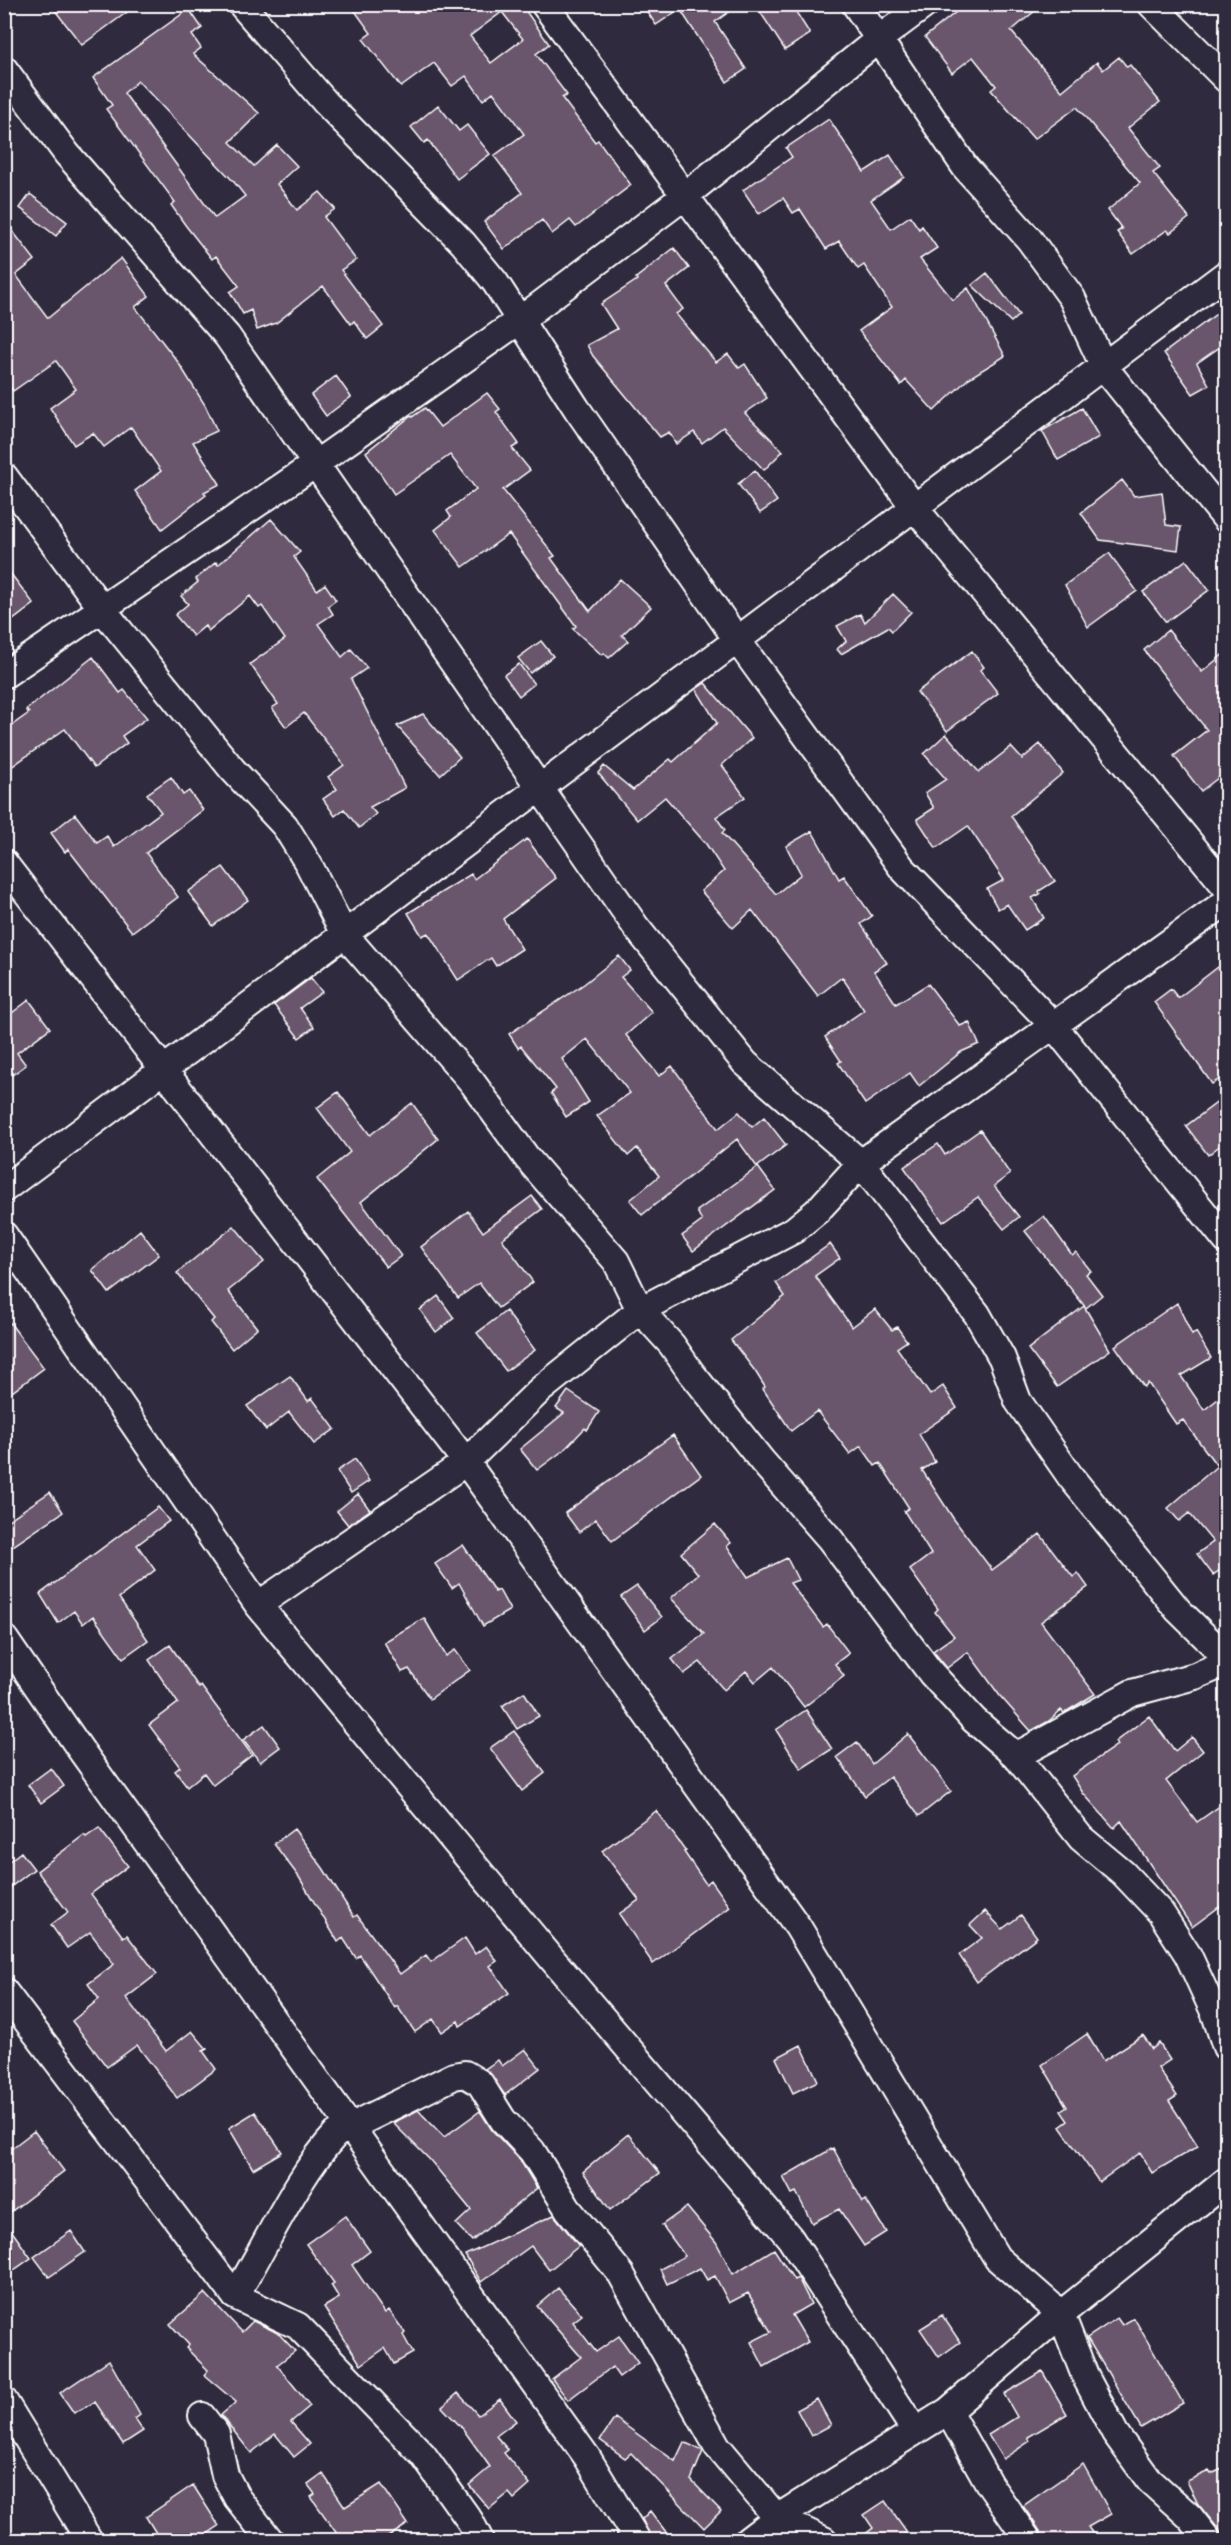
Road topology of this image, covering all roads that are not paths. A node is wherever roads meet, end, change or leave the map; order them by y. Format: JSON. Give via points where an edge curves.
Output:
{"nodes":[{"id":1,"x":240,"y":4,"type":"edge"},
{"id":2,"x":544,"y":4,"type":"edge"},
{"id":3,"x":855,"y":4,"type":"edge"},
{"id":4,"x":926,"y":4,"type":"edge"},
{"id":5,"x":1151,"y":4,"type":"edge"},
{"id":6,"x":879,"y":39,"type":"junction"},
{"id":7,"x":4,"y":69,"type":"edge"},
{"id":8,"x":1227,"y":79,"type":"edge"},
{"id":9,"x":686,"y":195,"type":"junction"},
{"id":10,"x":1227,"y":274,"type":"edge"},
{"id":11,"x":520,"y":320,"type":"junction"},
{"id":12,"x":1104,"y":367,"type":"junction"},
{"id":13,"x":314,"y":465,"type":"junction"},
{"id":14,"x":4,"y":476,"type":"edge"},
{"id":15,"x":914,"y":507,"type":"junction"},
{"id":16,"x":1227,"y":519,"type":"edge"},
{"id":17,"x":103,"y":610,"type":"junction"},
{"id":18,"x":736,"y":640,"type":"junction"},
{"id":19,"x":4,"y":675,"type":"edge"},
{"id":20,"x":540,"y":788,"type":"junction"},
{"id":21,"x":4,"y":863,"type":"edge"},
{"id":22,"x":1227,"y":887,"type":"edge"},
{"id":23,"x":1227,"y":902,"type":"edge"},
{"id":24,"x":344,"y":934,"type":"junction"},
{"id":25,"x":1053,"y":1025,"type":"junction"},
{"id":26,"x":164,"y":1069,"type":"junction"},
{"id":27,"x":861,"y":1163,"type":"junction"},
{"id":28,"x":4,"y":1189,"type":"edge"},
{"id":29,"x":4,"y":1235,"type":"edge"},
{"id":30,"x":1227,"y":1240,"type":"edge"},
{"id":31,"x":640,"y":1310,"type":"junction"},
{"id":32,"x":466,"y":1462,"type":"junction"},
{"id":33,"x":258,"y":1605,"type":"junction"},
{"id":34,"x":4,"y":1638,"type":"edge"},
{"id":35,"x":1227,"y":1657,"type":"edge"},
{"id":36,"x":1227,"y":1663,"type":"edge"},
{"id":37,"x":1016,"y":1756,"type":"junction"},
{"id":38,"x":4,"y":1991,"type":"edge"},
{"id":39,"x":1221,"y":2008,"type":"edge"},
{"id":40,"x":1227,"y":2047,"type":"edge"},
{"id":41,"x":349,"y":2126,"type":"junction"},
{"id":42,"x":1227,"y":2181,"type":"edge"},
{"id":43,"x":235,"y":2296,"type":"junction"},
{"id":44,"x":1061,"y":2314,"type":"junction"},
{"id":45,"x":4,"y":2401,"type":"edge"},
{"id":46,"x":948,"y":2410,"type":"junction"},
{"id":47,"x":202,"y":2416,"type":"dead end"},
{"id":48,"x":915,"y":2431,"type":"junction"},
{"id":49,"x":777,"y":2518,"type":"junction"},
{"id":50,"x":89,"y":2541,"type":"edge"},
{"id":51,"x":270,"y":2541,"type":"edge"},
{"id":52,"x":480,"y":2541,"type":"edge"},
{"id":53,"x":637,"y":2541,"type":"edge"},
{"id":54,"x":748,"y":2541,"type":"edge"},
{"id":55,"x":824,"y":2541,"type":"edge"},
{"id":56,"x":1028,"y":2541,"type":"edge"},
{"id":57,"x":1208,"y":2541,"type":"edge"}],
"edges":[{"from":1,"to":11,"type":"street","via":[[326,103],[463,243]]},
{"from":2,"to":9,"type":"street"},
{"from":3,"to":6,"type":"street"},
{"from":4,"to":6,"type":"street"},
{"from":5,"to":8,"type":"street"},
{"from":6,"to":9,"type":"street"},
{"from":6,"to":12,"type":"street","via":[[964,167],[1029,238],[1072,298]]},
{"from":7,"to":13,"type":"street","via":[[67,154],[227,336]]},
{"from":9,"to":11,"type":"street"},
{"from":9,"to":15,"type":"street"},
{"from":10,"to":12,"type":"street"},
{"from":11,"to":13,"type":"street"},
{"from":11,"to":18,"type":"street"},
{"from":12,"to":15,"type":"street"},
{"from":12,"to":16,"type":"street"},
{"from":13,"to":17,"type":"street"},
{"from":13,"to":20,"type":"street"},
{"from":14,"to":17,"type":"street"},
{"from":15,"to":18,"type":"street"},
{"from":15,"to":22,"type":"street"},
{"from":17,"to":19,"type":"street"},
{"from":17,"to":24,"type":"street","via":[[232,769],[285,826]]},
{"from":18,"to":20,"type":"street"},
{"from":18,"to":25,"type":"street","via":[[903,868]]},
{"from":20,"to":24,"type":"street"},
{"from":20,"to":27,"type":"street","via":[[636,927],[745,1063]]},
{"from":21,"to":26,"type":"street"},
{"from":23,"to":25,"type":"street"},
{"from":24,"to":26,"type":"street"},
{"from":24,"to":31,"type":"street","via":[[472,1082],[527,1158],[616,1261]]},
{"from":25,"to":27,"type":"street"},
{"from":25,"to":30,"type":"street"},
{"from":26,"to":28,"type":"street"},
{"from":26,"to":32,"type":"street"},
{"from":27,"to":31,"type":"street","via":[[818,1211],[794,1230]]},
{"from":27,"to":35,"type":"street","via":[[977,1314],[1002,1358],[1018,1401],[1070,1476],[1178,1610]]},
{"from":29,"to":33,"type":"street"},
{"from":31,"to":32,"type":"street","via":[[540,1390]]},
{"from":31,"to":37,"type":"street","via":[[830,1539],[931,1673],[974,1720]]},
{"from":32,"to":33,"type":"street"},
{"from":32,"to":44,"type":"street","via":[[798,1927],[997,2258]]},
{"from":33,"to":48,"type":"street","via":[[790,2238]]},
{"from":34,"to":41,"type":"street"},
{"from":36,"to":37,"type":"street","via":[[1132,1693]]},
{"from":37,"to":39,"type":"street","via":[[1081,1838],[1123,1873],[1161,1913]]},
{"from":38,"to":43,"type":"street"},
{"from":39,"to":40,"type":"street"},
{"from":41,"to":43,"type":"street","via":[[325,2146]]},
{"from":41,"to":49,"type":"street","via":[[454,2076],[465,2074],[480,2083],[503,2120],[532,2151],[568,2209],[621,2274],[717,2446]]},
{"from":41,"to":53,"type":"street","via":[[586,2457]]},
{"from":42,"to":44,"type":"street"},
{"from":43,"to":52,"type":"street","via":[[298,2326],[423,2455]]},
{"from":44,"to":46,"type":"street"},
{"from":44,"to":57,"type":"street","via":[[1085,2376],[1115,2433],[1149,2480],[1190,2517]]},
{"from":45,"to":50,"type":"street"},
{"from":46,"to":48,"type":"street"},
{"from":46,"to":56,"type":"street","via":[[989,2484]]},
{"from":47,"to":51,"type":"street","via":[[216,2434],[225,2475],[237,2499]]},
{"from":48,"to":49,"type":"street"},
{"from":49,"to":54,"type":"street"},
{"from":49,"to":55,"type":"street"}]}
